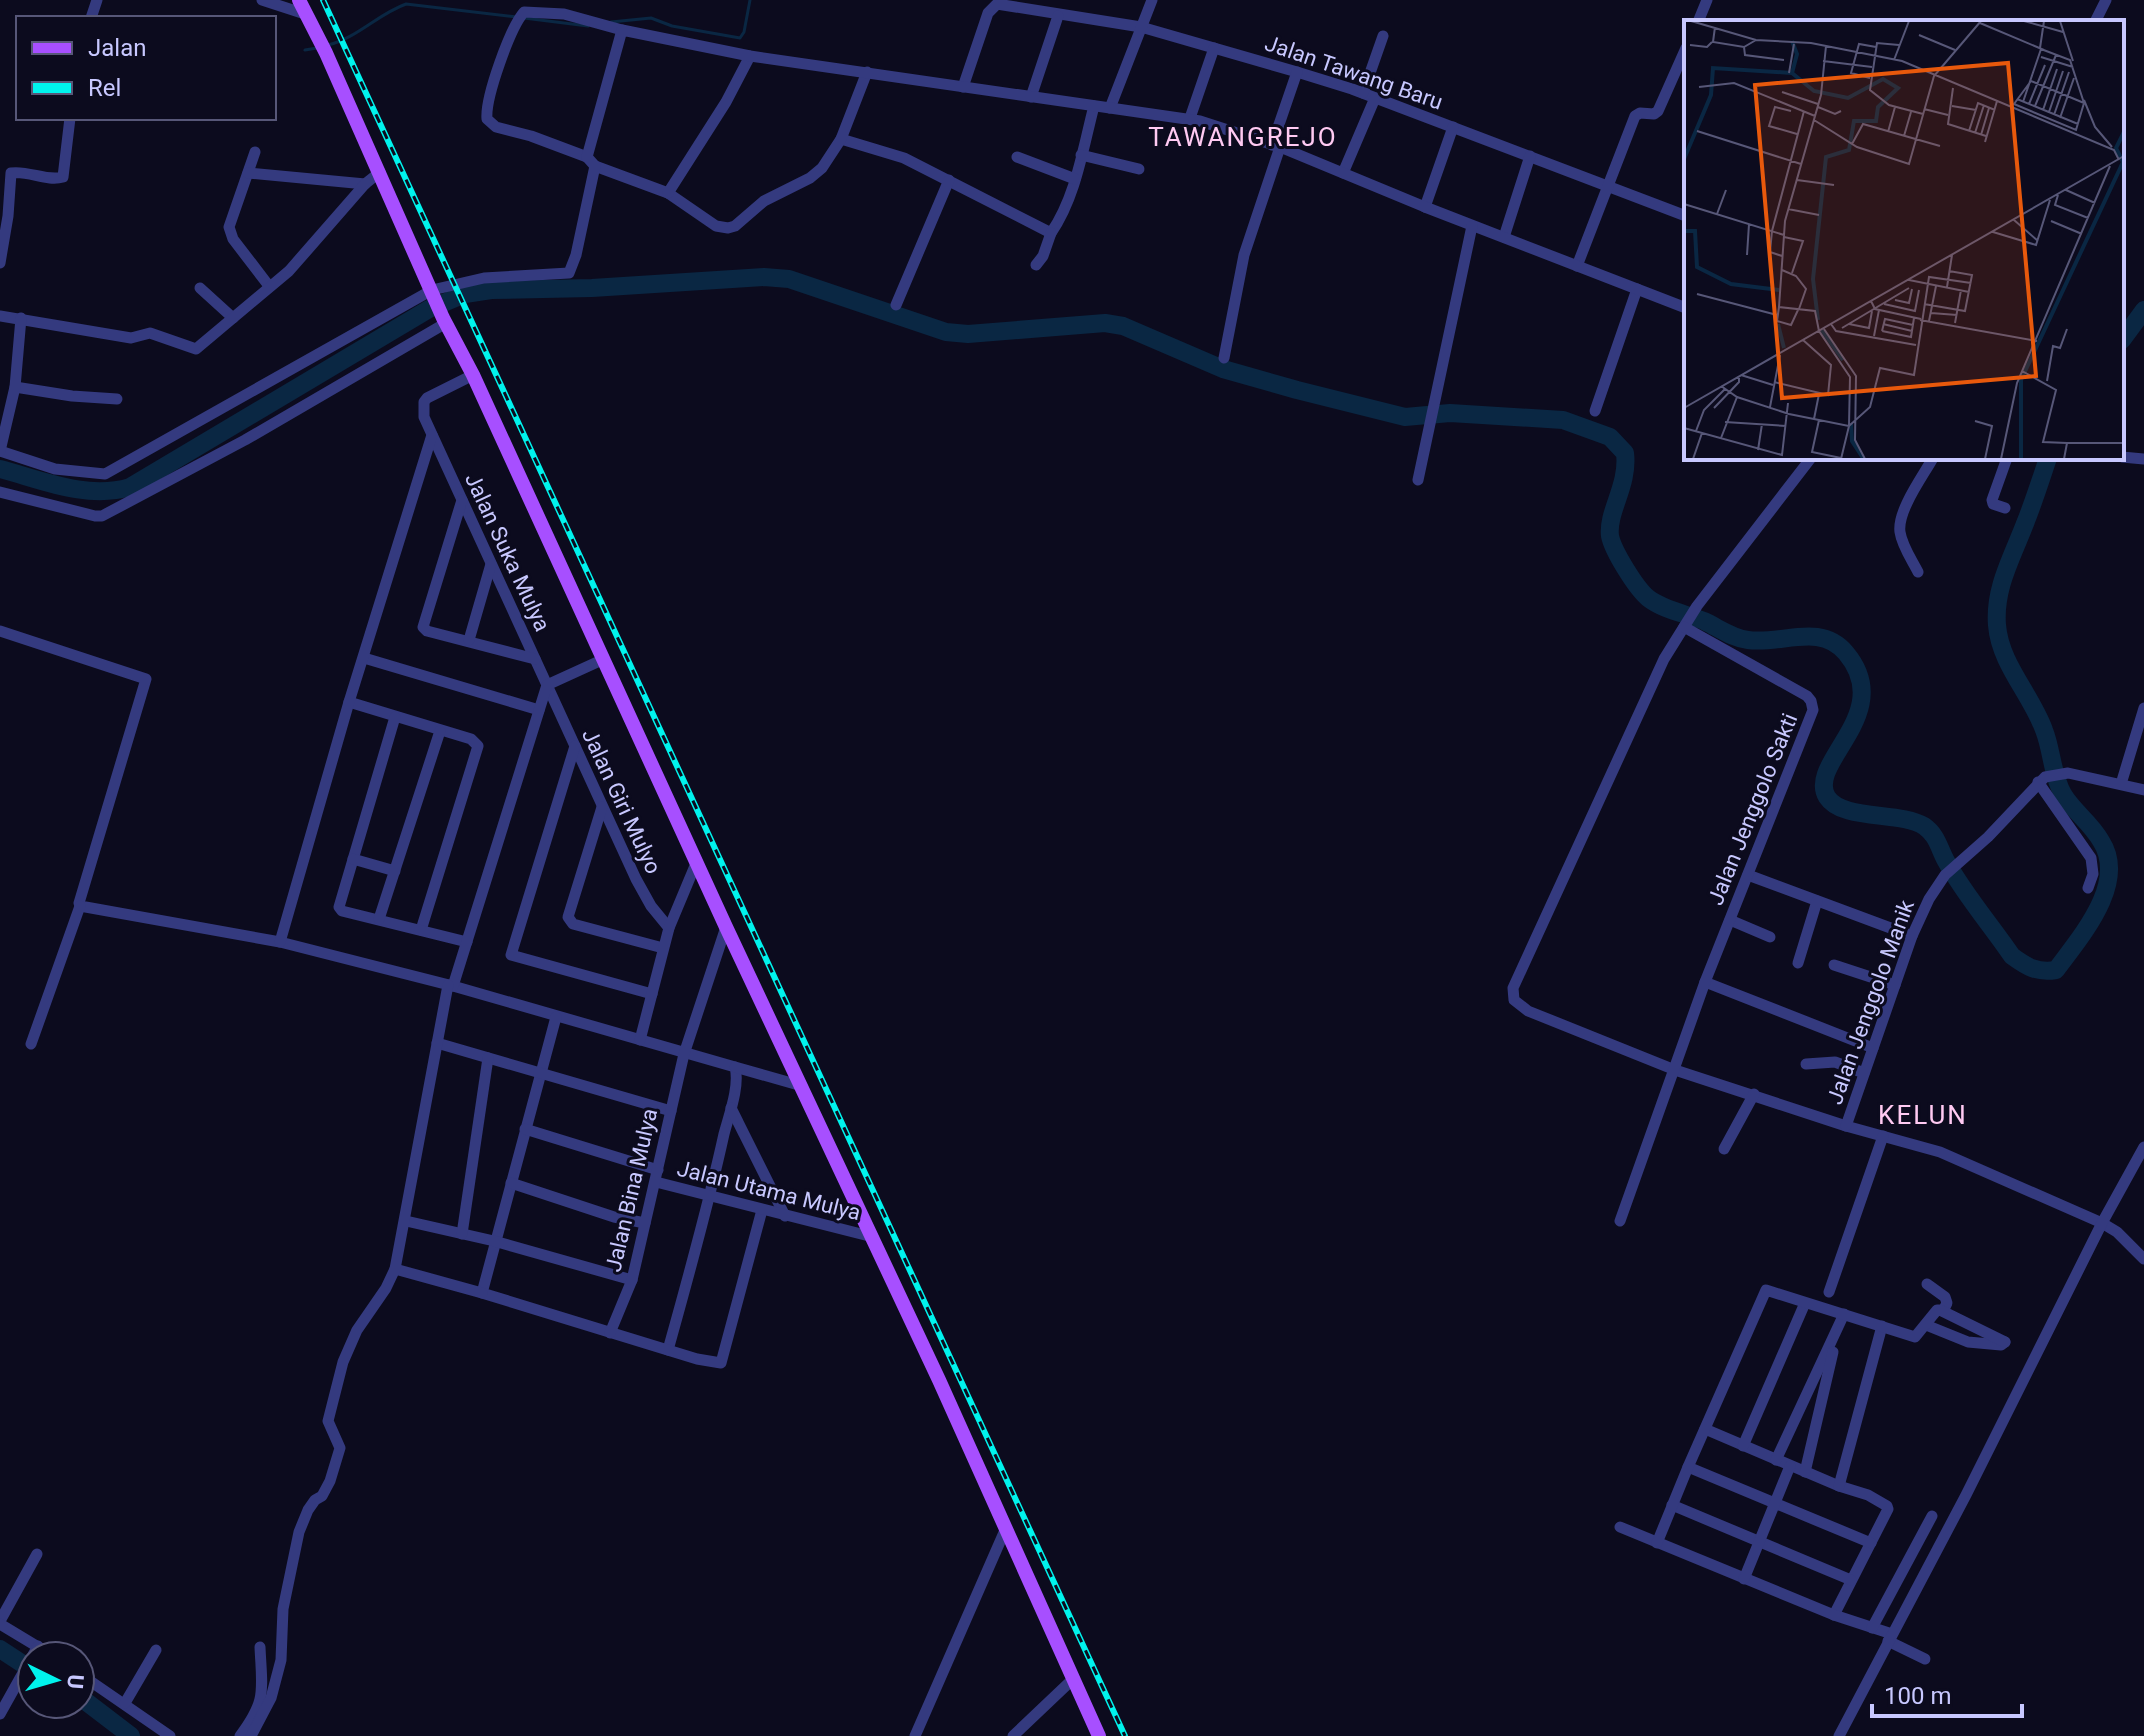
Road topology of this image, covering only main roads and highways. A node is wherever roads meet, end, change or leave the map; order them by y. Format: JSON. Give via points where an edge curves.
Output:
{"nodes":[{"id":1,"x":302,"y":7,"type":"edge"},
{"id":2,"x":1099,"y":1736,"type":"edge"}],
"edges":[{"from":1,"to":2,"type":"main road"}]}
